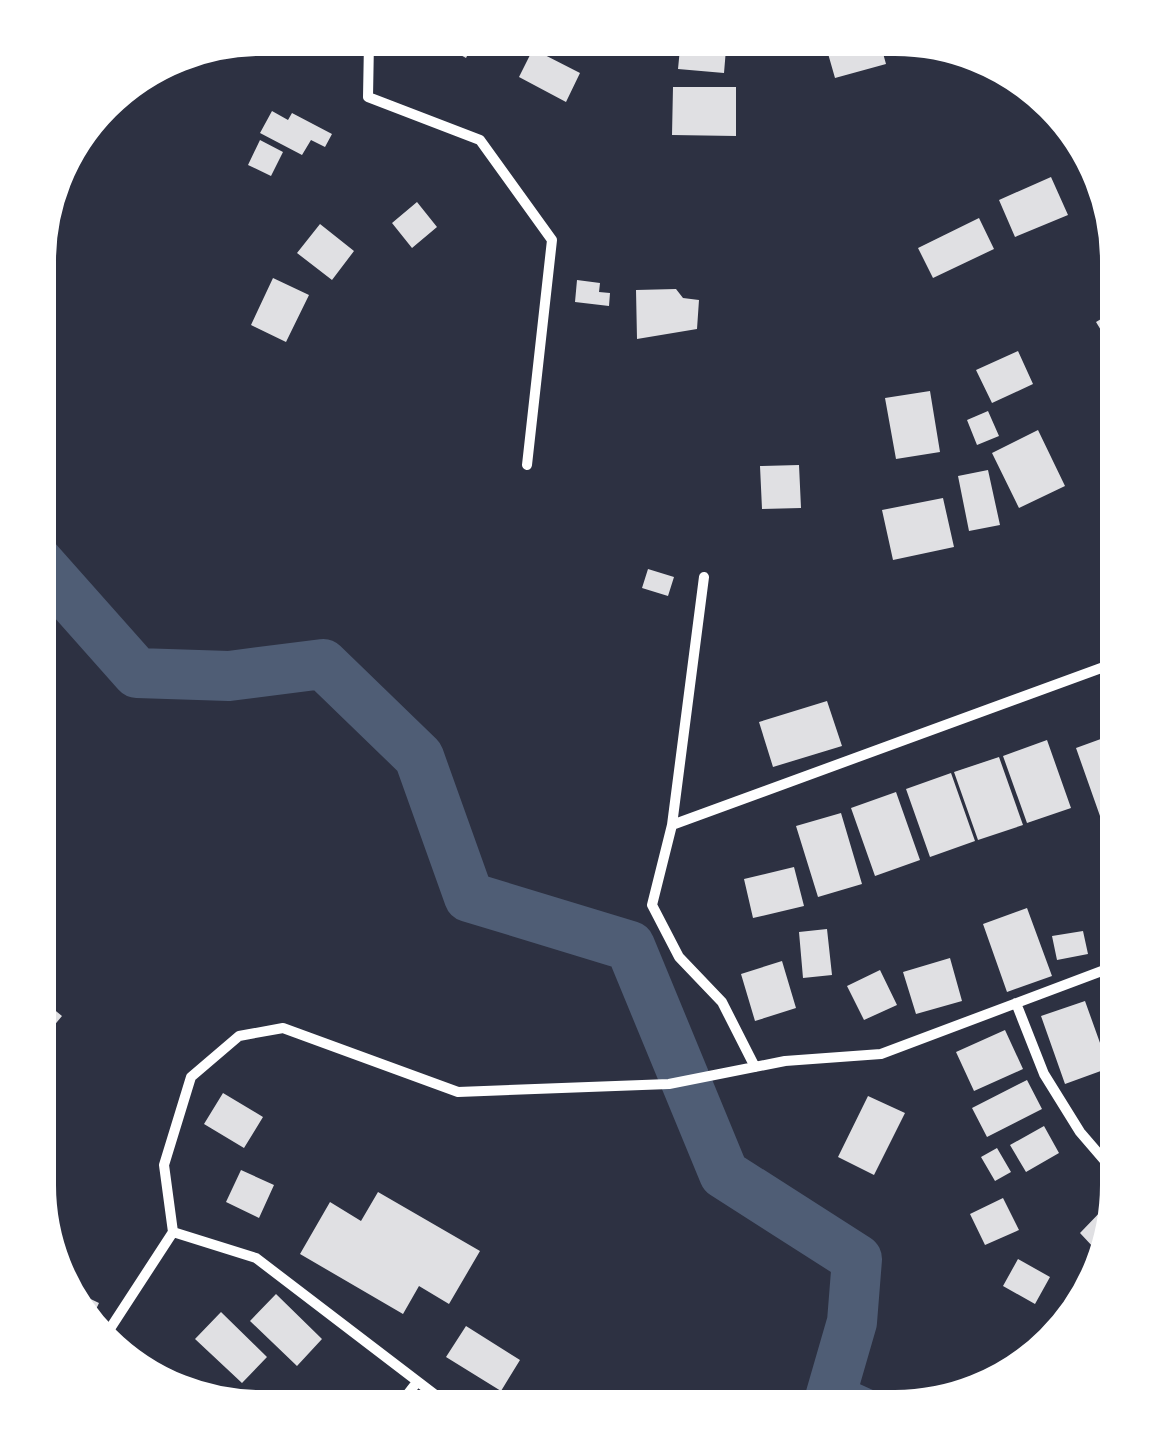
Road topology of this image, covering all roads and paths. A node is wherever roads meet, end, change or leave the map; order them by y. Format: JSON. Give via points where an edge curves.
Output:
{"nodes":[{"id":1,"x":369,"y":50,"type":"edge"},
{"id":2,"x":527,"y":465,"type":"dead end"},
{"id":3,"x":704,"y":577,"type":"dead end"},
{"id":4,"x":1106,"y":666,"type":"edge"},
{"id":5,"x":672,"y":825,"type":"junction"},
{"id":6,"x":1106,"y":970,"type":"edge"},
{"id":7,"x":1016,"y":1003,"type":"junction"},
{"id":8,"x":755,"y":1067,"type":"junction"},
{"id":9,"x":1106,"y":1162,"type":"edge"},
{"id":10,"x":172,"y":1232,"type":"junction"},
{"id":11,"x":109,"y":1330,"type":"edge"},
{"id":12,"x":417,"y":1382,"type":"junction"},
{"id":13,"x":407,"y":1396,"type":"edge"},
{"id":14,"x":436,"y":1396,"type":"edge"}],
"edges":[{"from":1,"to":2,"type":"street","via":[[368,97],[480,140],[552,240]]},
{"from":3,"to":5,"type":"street"},
{"from":4,"to":5,"type":"street"},
{"from":5,"to":8,"type":"street","via":[[652,905],[679,957],[722,1002]]},
{"from":6,"to":7,"type":"street"},
{"from":7,"to":8,"type":"street","via":[[881,1054]]},
{"from":7,"to":9,"type":"street","via":[[1044,1074]]},
{"from":8,"to":10,"type":"street","via":[[669,1084],[458,1092],[284,1028],[238,1036],[190,1077],[164,1164]]},
{"from":10,"to":11,"type":"street"},
{"from":10,"to":12,"type":"street","via":[[256,1258]]},
{"from":12,"to":13,"type":"street"},
{"from":12,"to":14,"type":"street"}]}
